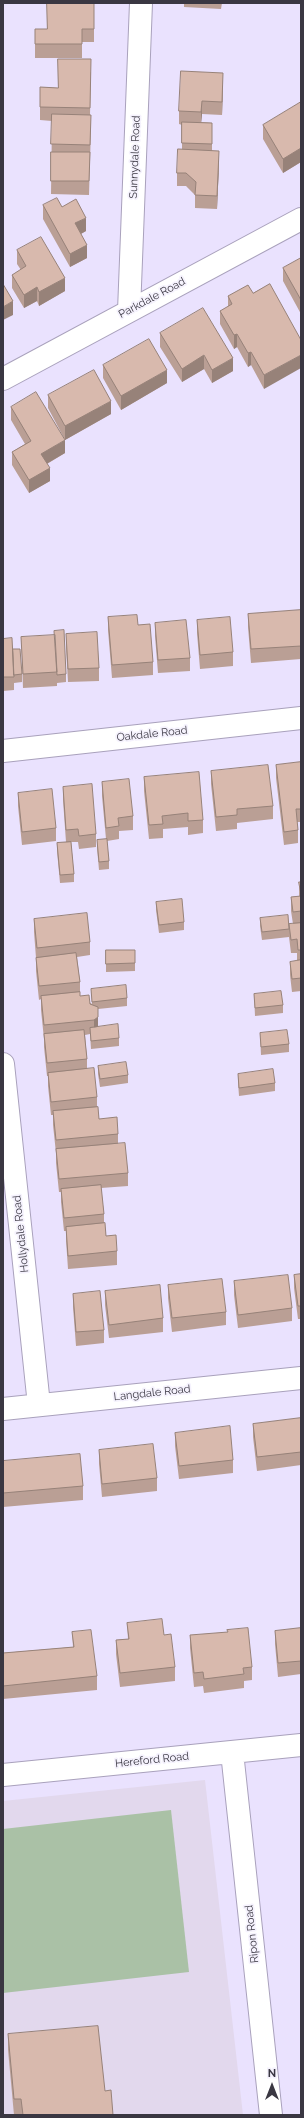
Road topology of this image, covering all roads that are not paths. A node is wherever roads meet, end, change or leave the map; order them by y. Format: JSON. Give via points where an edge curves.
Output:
{"nodes":[{"id":1,"x":141,"y":3,"type":"edge"},
{"id":2,"x":301,"y":219,"type":"edge"},
{"id":3,"x":129,"y":311,"type":"junction"},
{"id":4,"x":3,"y":379,"type":"edge"},
{"id":5,"x":301,"y":718,"type":"edge"},
{"id":6,"x":3,"y":751,"type":"edge"},
{"id":7,"x":3,"y":1064,"type":"edge"},
{"id":8,"x":301,"y":1378,"type":"edge"},
{"id":9,"x":39,"y":1405,"type":"junction"},
{"id":10,"x":3,"y":1409,"type":"edge"},
{"id":11,"x":301,"y":1745,"type":"edge"},
{"id":12,"x":232,"y":1752,"type":"junction"},
{"id":13,"x":3,"y":1775,"type":"edge"},
{"id":14,"x":271,"y":2115,"type":"edge"}],
"edges":[{"from":1,"to":3,"type":"street","name":"Sunnydale Road"},
{"from":2,"to":3,"type":"street","name":"Parkdale Road"},
{"from":3,"to":4,"type":"street","name":"Parkdale Road"},
{"from":5,"to":6,"type":"street","name":"Oakdale Road"},
{"from":7,"to":9,"type":"street","name":"Hollydale Road"},
{"from":8,"to":9,"type":"street","name":"Langdale Road"},
{"from":9,"to":10,"type":"street","name":"Langdale Road"},
{"from":11,"to":12,"type":"street","name":"Hereford Road"},
{"from":12,"to":13,"type":"street","name":"Hereford Road"},
{"from":12,"to":14,"type":"street","name":"Ripon Road"}]}
